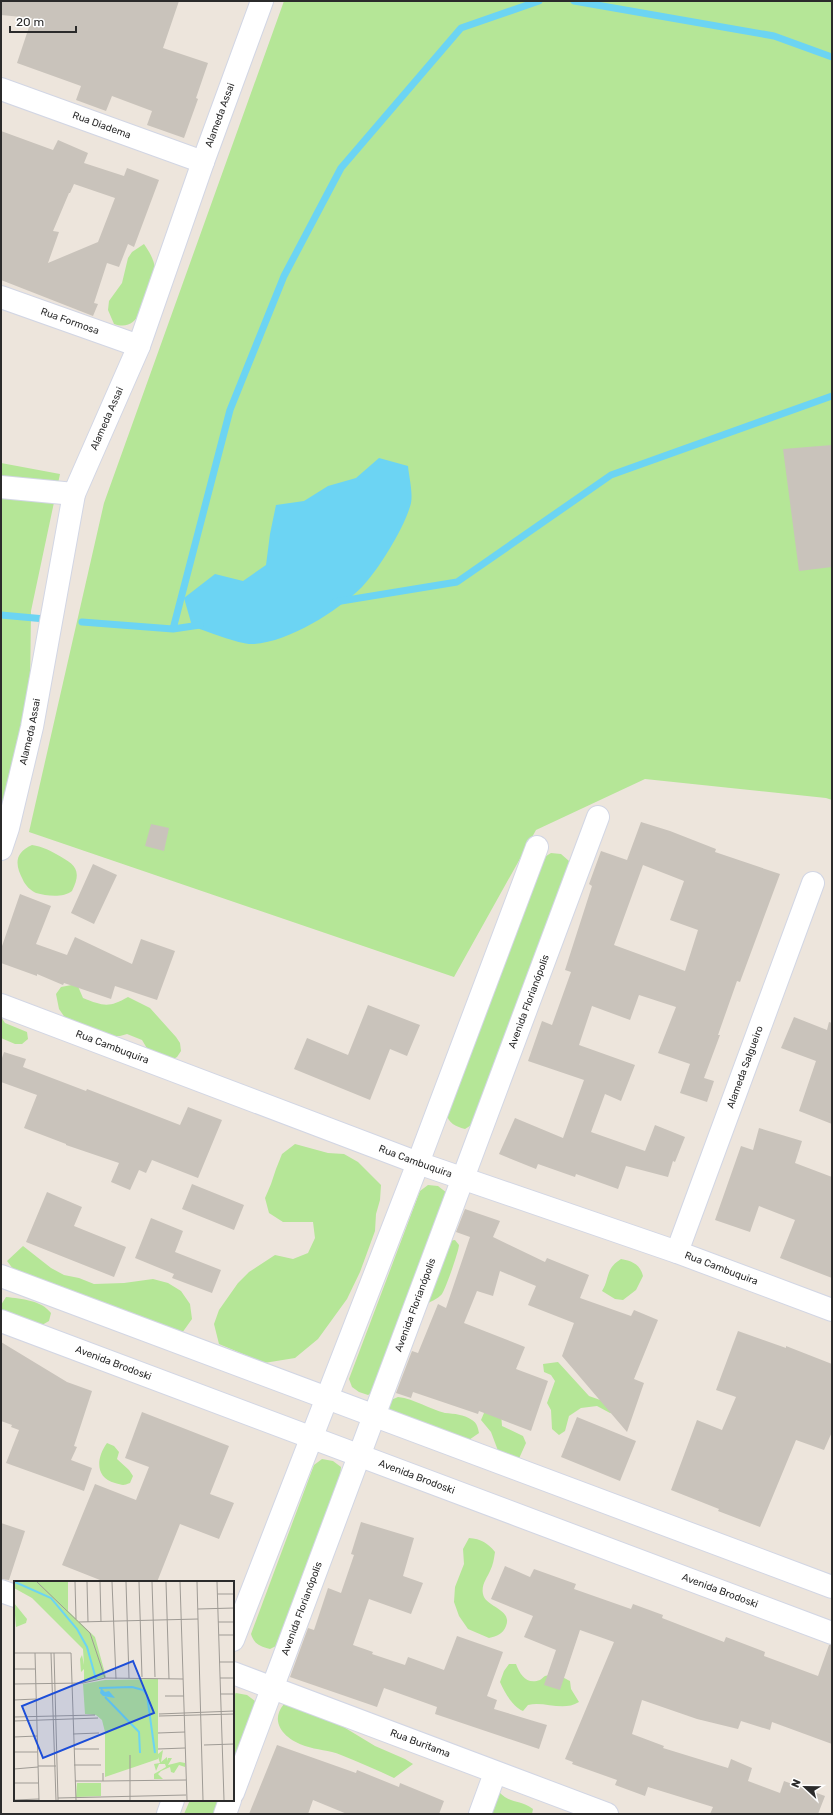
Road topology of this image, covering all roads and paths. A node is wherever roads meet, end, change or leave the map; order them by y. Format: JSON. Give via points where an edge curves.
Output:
{"nodes":[{"id":1,"x":262,"y":1,"type":"edge"},
{"id":2,"x":1,"y":89,"type":"edge"},
{"id":3,"x":203,"y":162,"type":"junction"},
{"id":4,"x":1,"y":297,"type":"edge"},
{"id":5,"x":138,"y":346,"type":"junction"},
{"id":6,"x":1,"y":487,"type":"edge"},
{"id":7,"x":74,"y":494,"type":"junction"},
{"id":8,"x":598,"y":817,"type":"dead end"},
{"id":9,"x":537,"y":847,"type":"dead end"},
{"id":10,"x":1,"y":849,"type":"edge"},
{"id":11,"x":813,"y":883,"type":"dead end"},
{"id":12,"x":1,"y":1005,"type":"edge"},
{"id":13,"x":418,"y":1163,"type":"junction"},
{"id":14,"x":462,"y":1179,"type":"junction"},
{"id":15,"x":677,"y":1252,"type":"junction"},
{"id":16,"x":1,"y":1276,"type":"edge"},
{"id":17,"x":832,"y":1310,"type":"edge"},
{"id":18,"x":1,"y":1321,"type":"edge"},
{"id":19,"x":326,"y":1398,"type":"junction"},
{"id":20,"x":375,"y":1415,"type":"junction"},
{"id":21,"x":311,"y":1438,"type":"junction"},
{"id":22,"x":359,"y":1456,"type":"junction"},
{"id":23,"x":832,"y":1587,"type":"edge"},
{"id":24,"x":1,"y":1591,"type":"edge"},
{"id":25,"x":14,"y":1596,"type":"edge"},
{"id":26,"x":832,"y":1633,"type":"edge"},
{"id":27,"x":234,"y":1637,"type":"edge"},
{"id":28,"x":234,"y":1673,"type":"edge"},
{"id":29,"x":272,"y":1688,"type":"junction"},
{"id":30,"x":495,"y":1773,"type":"junction"},
{"id":31,"x":234,"y":1790,"type":"edge"},
{"id":32,"x":173,"y":1801,"type":"edge"},
{"id":33,"x":230,"y":1801,"type":"edge"},
{"id":34,"x":168,"y":1814,"type":"edge"},
{"id":35,"x":225,"y":1814,"type":"edge"},
{"id":36,"x":480,"y":1814,"type":"edge"},
{"id":37,"x":607,"y":1814,"type":"edge"}],
"edges":[{"from":1,"to":3,"type":"street","name":"Alameda Assai"},
{"from":2,"to":3,"type":"street","name":"Rua Diadema"},
{"from":3,"to":5,"type":"street","name":"Alameda Assai"},
{"from":4,"to":5,"type":"street","name":"Rua Formosa"},
{"from":5,"to":7,"type":"street","name":"Alameda Assai"},
{"from":6,"to":7,"type":"street"},
{"from":7,"to":10,"type":"street","name":"Alameda Assai","via":[[32,727]]},
{"from":8,"to":14,"type":"street","name":"Avenida Florianópolis"},
{"from":9,"to":13,"type":"street"},
{"from":11,"to":15,"type":"street","name":"Alameda Salgueiro"},
{"from":12,"to":13,"type":"street","name":"Rua Cambuquira"},
{"from":13,"to":14,"type":"street","name":"Rua Cambuquira"},
{"from":13,"to":19,"type":"street"},
{"from":14,"to":15,"type":"street","name":"Rua Cambuquira"},
{"from":14,"to":20,"type":"street","name":"Avenida Florianópolis"},
{"from":15,"to":17,"type":"street","name":"Rua Cambuquira"},
{"from":16,"to":19,"type":"street"},
{"from":18,"to":21,"type":"street","name":"Avenida Brodoski"},
{"from":19,"to":20,"type":"street"},
{"from":19,"to":21,"type":"street"},
{"from":20,"to":22,"type":"street","name":"Avenida Florianópolis"},
{"from":20,"to":23,"type":"street"},
{"from":21,"to":22,"type":"street","name":"Avenida Brodoski"},
{"from":21,"to":27,"type":"street"},
{"from":22,"to":26,"type":"street","name":"Avenida Brodoski"},
{"from":22,"to":29,"type":"street","name":"Avenida Florianópolis"},
{"from":24,"to":25,"type":"street"},
{"from":28,"to":29,"type":"street","name":"Rua Buritama"},
{"from":29,"to":30,"type":"street","name":"Rua Buritama"},
{"from":29,"to":31,"type":"street","name":"Avenida Florianópolis"},
{"from":30,"to":36,"type":"street"},
{"from":30,"to":37,"type":"street","name":"Rua Buritama"},
{"from":32,"to":34,"type":"street"},
{"from":33,"to":35,"type":"street"}]}
